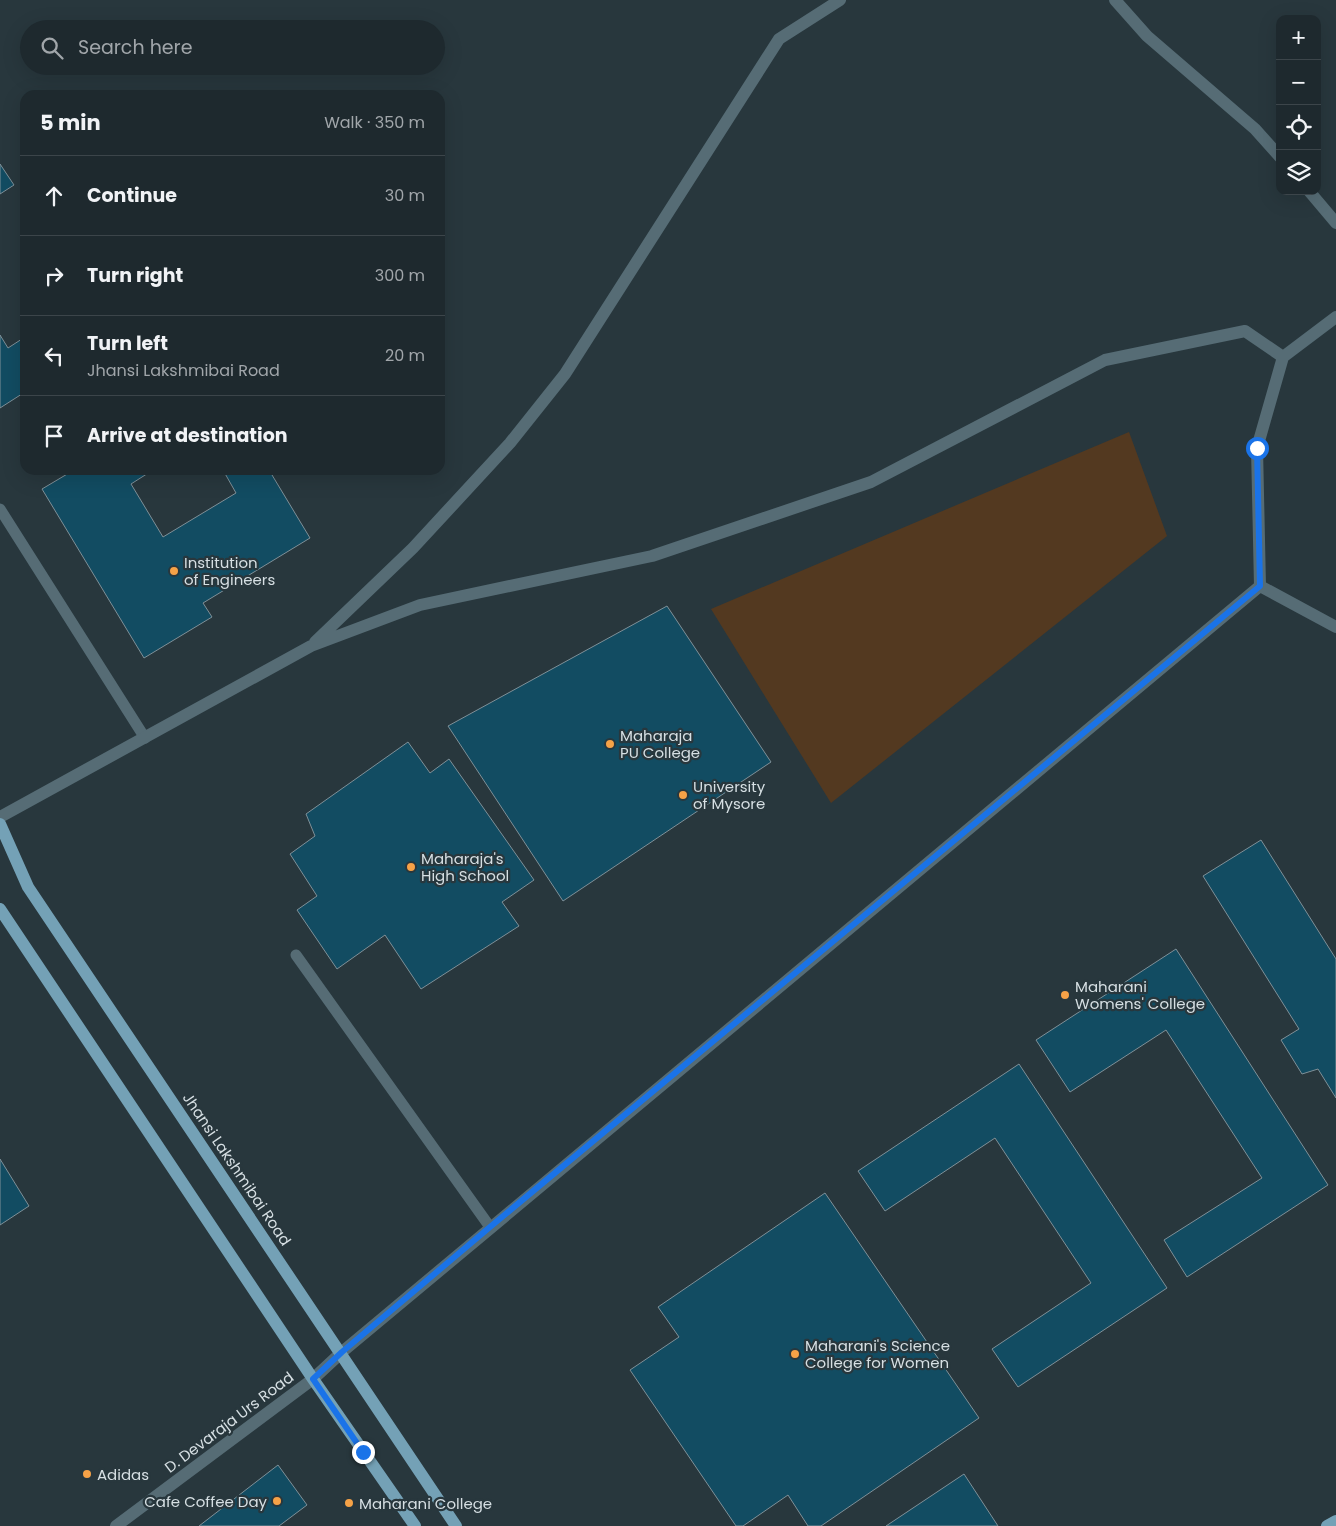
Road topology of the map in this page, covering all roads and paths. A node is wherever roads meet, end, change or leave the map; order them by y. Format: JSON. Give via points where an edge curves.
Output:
{"nodes":[{"id":1,"x":840,"y":0,"type":"edge"},
{"id":2,"x":1115,"y":0,"type":"edge"},
{"id":3,"x":1276,"y":153,"type":"edge"},
{"id":4,"x":1312,"y":195,"type":"edge"},
{"id":5,"x":1336,"y":223,"type":"edge"},
{"id":6,"x":1336,"y":317,"type":"edge"},
{"id":7,"x":1284,"y":357,"type":"junction"},
{"id":8,"x":0,"y":509,"type":"edge"},
{"id":9,"x":1260,"y":586,"type":"junction"},
{"id":10,"x":1336,"y":627,"type":"edge"},
{"id":11,"x":311,"y":646,"type":"junction"},
{"id":12,"x":145,"y":738,"type":"junction"},
{"id":13,"x":0,"y":817,"type":"edge"},
{"id":14,"x":0,"y":824,"type":"edge"},
{"id":15,"x":0,"y":909,"type":"edge"},
{"id":16,"x":296,"y":955,"type":"dead end"},
{"id":17,"x":490,"y":1227,"type":"junction"},
{"id":18,"x":342,"y":1352,"type":"junction"},
{"id":19,"x":313,"y":1379,"type":"junction"},
{"id":20,"x":1336,"y":1521,"type":"edge"},
{"id":21,"x":116,"y":1526,"type":"edge"},
{"id":22,"x":415,"y":1526,"type":"edge"},
{"id":23,"x":456,"y":1526,"type":"edge"},
{"id":24,"x":1327,"y":1526,"type":"edge"}],
"edges":[{"from":1,"to":11,"type":"street","via":[[779,39],[565,374],[510,443],[413,548]]},
{"from":2,"to":3,"type":"street","via":[[1147,36],[1255,129]]},
{"from":4,"to":5,"type":"street"},
{"from":6,"to":7,"type":"street"},
{"from":7,"to":9,"type":"street","via":[[1257,448]]},
{"from":7,"to":11,"type":"street","via":[[1245,331],[1105,360],[871,482],[652,556],[420,605]]},
{"from":8,"to":12,"type":"lane"},
{"from":9,"to":10,"type":"street"},
{"from":9,"to":17,"type":"street","name":"D. Devaraja Urs Road"},
{"from":11,"to":12,"type":"street"},
{"from":12,"to":13,"type":"street"},
{"from":14,"to":18,"type":"main road","name":"Jhansi Lakshmibai Road","via":[[28,887]]},
{"from":15,"to":19,"type":"main road"},
{"from":16,"to":17,"type":"lane"},
{"from":17,"to":18,"type":"street","name":"D. Devaraja Urs Road"},
{"from":18,"to":19,"type":"street","name":"D. Devaraja Urs Road"},
{"from":18,"to":23,"type":"main road","name":"Jhansi Lakshmibai Road"},
{"from":19,"to":21,"type":"street","name":"D. Devaraja Urs Road"},
{"from":19,"to":22,"type":"main road"},
{"from":20,"to":24,"type":"main road"}]}
